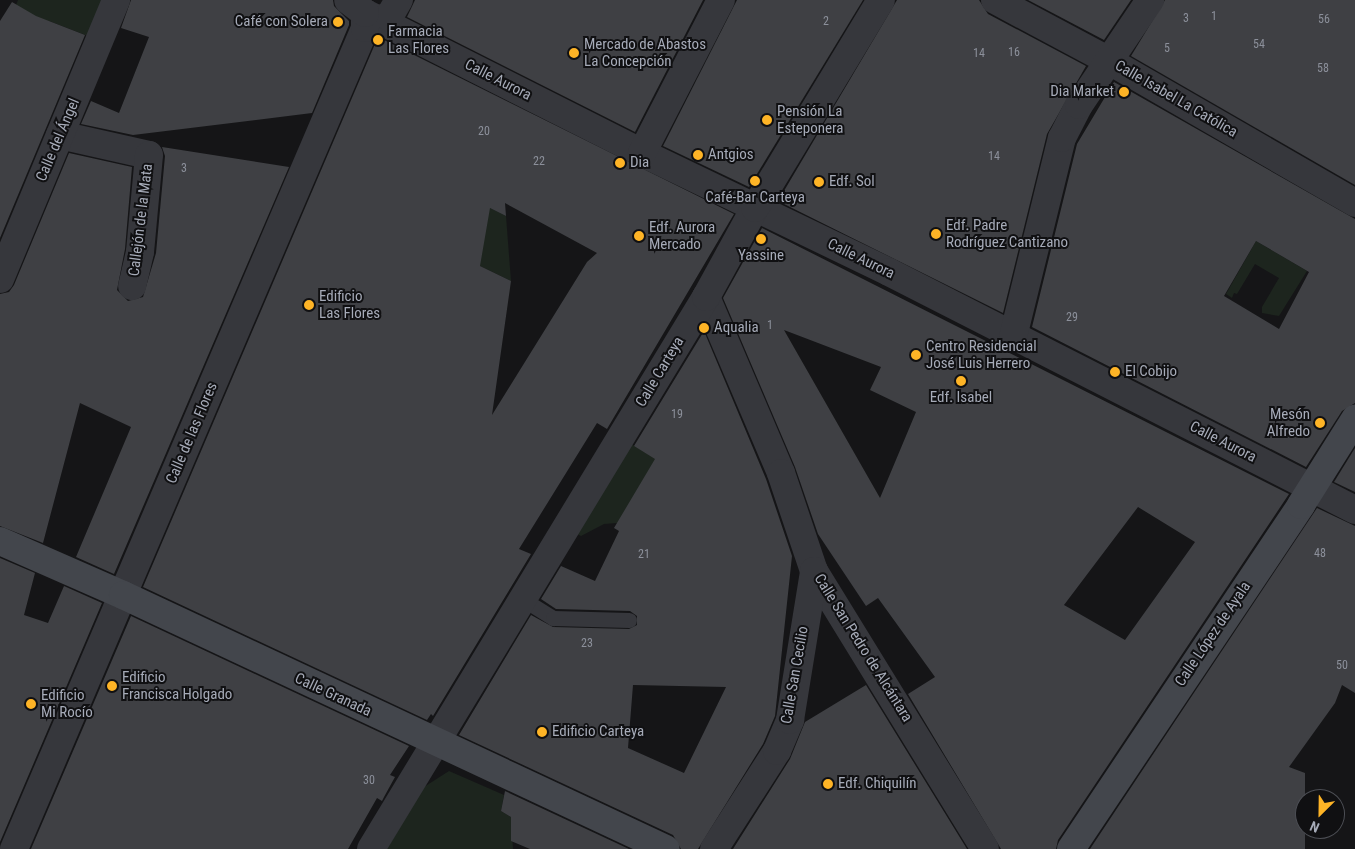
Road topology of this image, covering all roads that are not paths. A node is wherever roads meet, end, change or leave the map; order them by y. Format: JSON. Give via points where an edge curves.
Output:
{"nodes":[{"id":1,"x":116,"y":0,"type":"edge"},
{"id":2,"x":399,"y":0,"type":"edge"},
{"id":3,"x":721,"y":0,"type":"edge"},
{"id":4,"x":881,"y":0,"type":"edge"},
{"id":5,"x":995,"y":0,"type":"edge"},
{"id":6,"x":1150,"y":0,"type":"edge"},
{"id":7,"x":364,"y":12,"type":"edge"},
{"id":8,"x":1111,"y":62,"type":"junction"},
{"id":9,"x":60,"y":135,"type":"junction"},
{"id":10,"x":642,"y":153,"type":"junction"},
{"id":11,"x":1355,"y":203,"type":"edge"},
{"id":12,"x":755,"y":208,"type":"junction"},
{"id":13,"x":0,"y":279,"type":"edge"},
{"id":14,"x":132,"y":286,"type":"dead end"},
{"id":15,"x":706,"y":297,"type":"junction"},
{"id":16,"x":1013,"y":337,"type":"junction"},
{"id":17,"x":1355,"y":419,"type":"edge"},
{"id":18,"x":1312,"y":487,"type":"junction"},
{"id":19,"x":1355,"y":510,"type":"edge"},
{"id":20,"x":0,"y":541,"type":"edge"},
{"id":21,"x":814,"y":571,"type":"junction"},
{"id":22,"x":123,"y":595,"type":"junction"},
{"id":23,"x":521,"y":598,"type":"junction"},
{"id":24,"x":629,"y":620,"type":"dead end"},
{"id":25,"x":433,"y":742,"type":"junction"},
{"id":26,"x":14,"y":849,"type":"edge"},
{"id":27,"x":371,"y":849,"type":"edge"},
{"id":28,"x":666,"y":849,"type":"edge"},
{"id":29,"x":714,"y":849,"type":"edge"},
{"id":30,"x":985,"y":849,"type":"edge"},
{"id":31,"x":1071,"y":849,"type":"edge"}],
"edges":[{"from":1,"to":9,"type":"street","name":"Calle del Ángel"},
{"from":2,"to":7,"type":"street","via":[[389,17]]},
{"from":3,"to":10,"type":"street"},
{"from":4,"to":12,"type":"street","name":"Calle Carteya"},
{"from":5,"to":8,"type":"street","name":"Calle Isabel La Católica"},
{"from":6,"to":8,"type":"street"},
{"from":7,"to":10,"type":"street","name":"Calle Aurora"},
{"from":7,"to":22,"type":"street","name":"Calle de las Flores","via":[[365,28]]},
{"from":8,"to":11,"type":"street","name":"Calle Isabel La Católica"},
{"from":8,"to":16,"type":"street","via":[[1079,105],[1062,138]]},
{"from":9,"to":13,"type":"street","name":"Calle del Ángel"},
{"from":9,"to":14,"type":"street","name":"Callejón de la Mata","via":[[149,155],[140,252]]},
{"from":10,"to":12,"type":"street","name":"Calle Aurora"},
{"from":12,"to":15,"type":"street","name":"Calle Carteya"},
{"from":12,"to":16,"type":"street","name":"Calle Aurora","via":[[889,272]]},
{"from":15,"to":21,"type":"street","name":"Calle San Pedro de Alcántara","via":[[781,473]]},
{"from":15,"to":23,"type":"street","name":"Calle Carteya"},
{"from":16,"to":18,"type":"street","name":"Calle Aurora"},
{"from":17,"to":18,"type":"main road","name":"Calle López de Ayala"},
{"from":18,"to":19,"type":"street","name":"Calle Aurora"},
{"from":18,"to":31,"type":"main road","name":"Calle López de Ayala"},
{"from":20,"to":22,"type":"main road","name":"Calle Granada"},
{"from":21,"to":29,"type":"street","name":"Calle San Cecilio","via":[[790,720],[777,751]]},
{"from":21,"to":30,"type":"street","name":"Calle San Pedro de Alcántara"},
{"from":22,"to":25,"type":"main road","name":"Calle Granada"},
{"from":22,"to":26,"type":"street","name":"Calle de las Flores"},
{"from":23,"to":24,"type":"lane","via":[[553,618]]},
{"from":23,"to":25,"type":"street","name":"Calle Carteya"},
{"from":25,"to":27,"type":"street","name":"Calle Carteya"},
{"from":25,"to":28,"type":"main road","name":"Calle Granada"}]}
